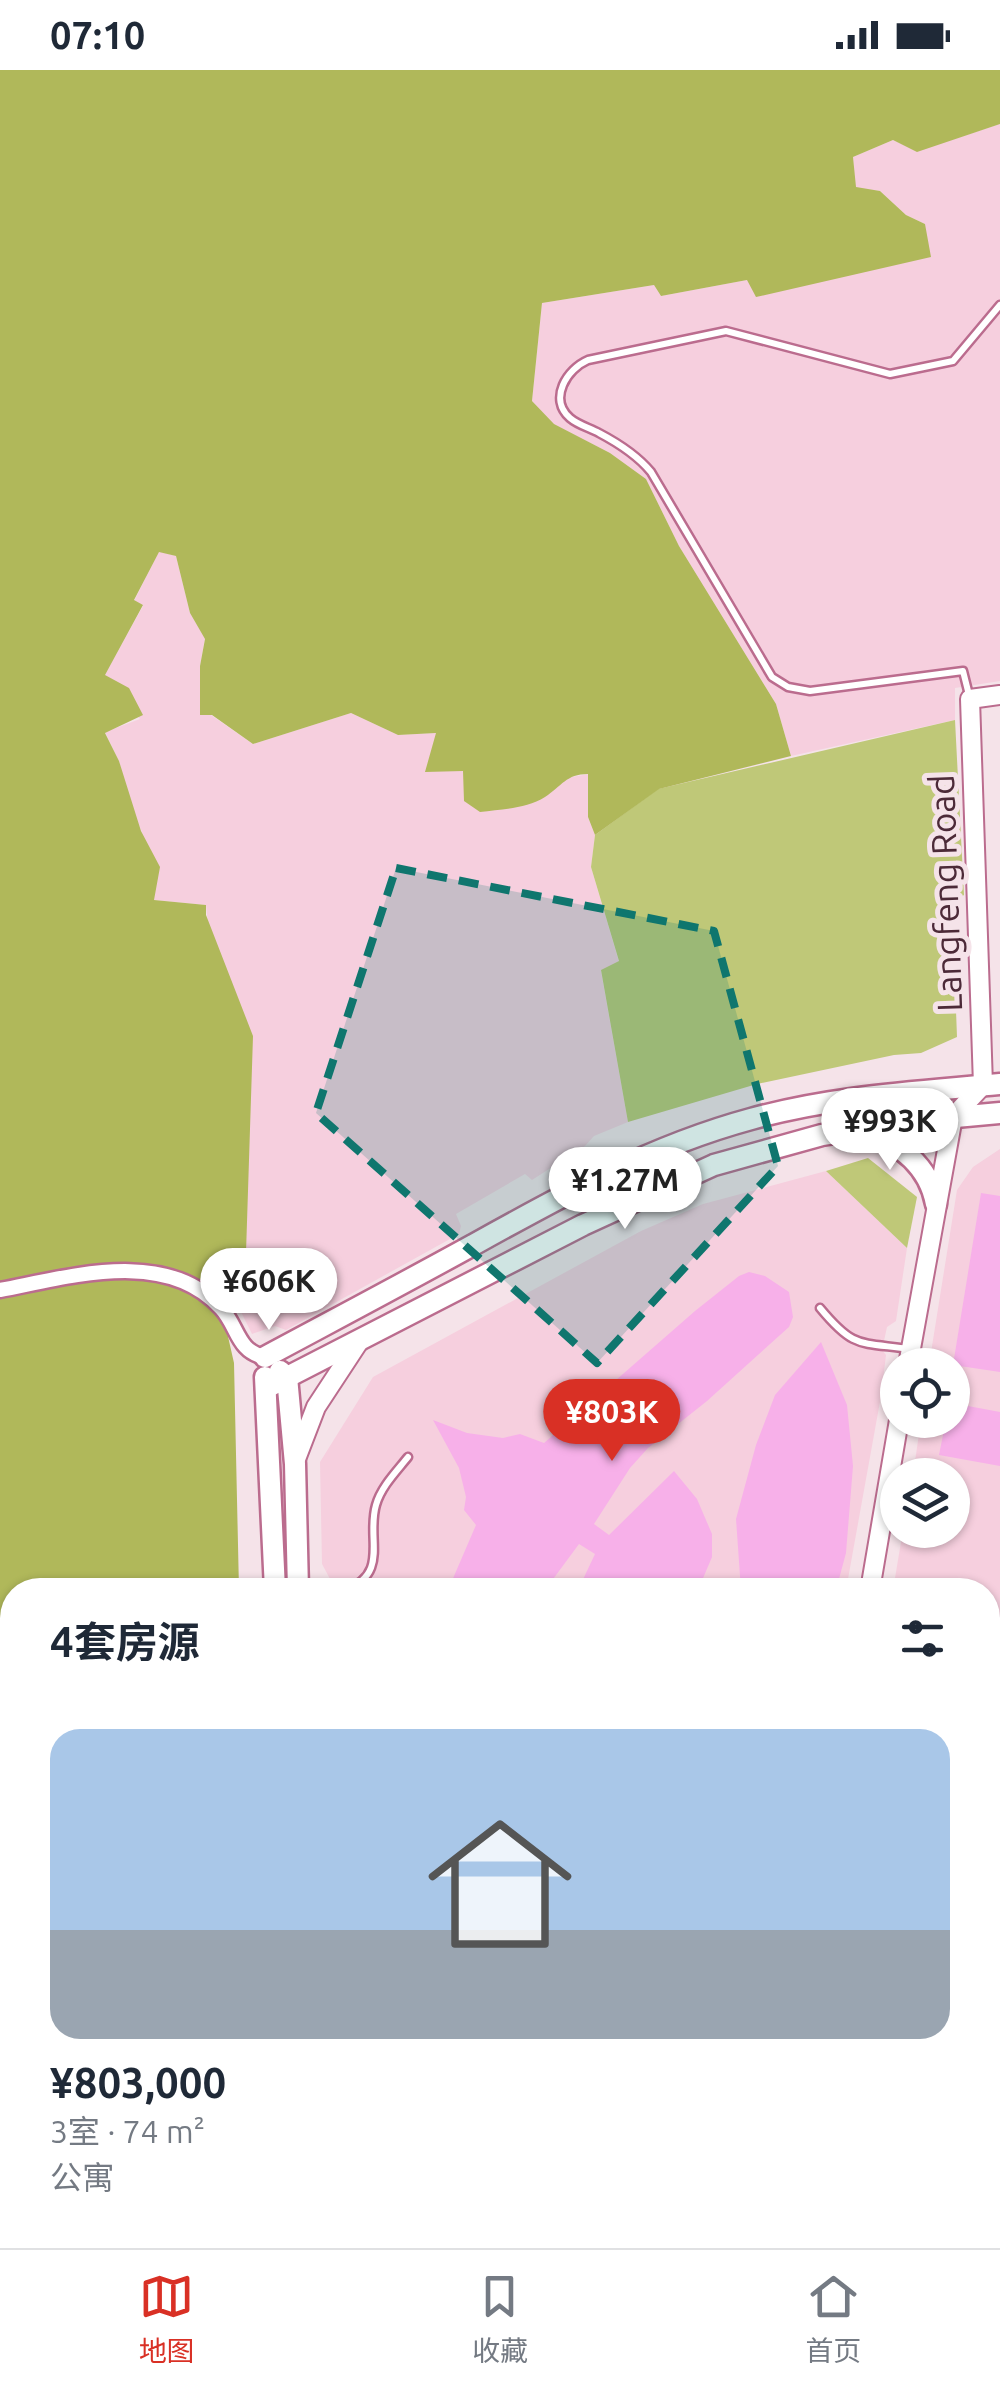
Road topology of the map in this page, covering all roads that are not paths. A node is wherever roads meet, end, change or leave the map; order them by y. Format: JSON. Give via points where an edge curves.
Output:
{"nodes":[{"id":1,"x":1000,"y":305,"type":"edge"},
{"id":2,"x":1000,"y":695,"type":"edge"},
{"id":3,"x":970,"y":699,"type":"junction"},
{"id":4,"x":992,"y":1084,"type":"edge"},
{"id":5,"x":1000,"y":1113,"type":"edge"},
{"id":6,"x":953,"y":1117,"type":"junction"},
{"id":7,"x":860,"y":1129,"type":"junction"},
{"id":8,"x":936,"y":1204,"type":"junction"},
{"id":9,"x":0,"y":1290,"type":"edge"},
{"id":10,"x":820,"y":1308,"type":"dead end"},
{"id":11,"x":360,"y":1340,"type":"junction"},
{"id":12,"x":880,"y":1348,"type":"edge"},
{"id":13,"x":911,"y":1348,"type":"edge"},
{"id":14,"x":265,"y":1358,"type":"junction"},
{"id":15,"x":287,"y":1377,"type":"junction"},
{"id":16,"x":266,"y":1388,"type":"junction"},
{"id":17,"x":896,"y":1438,"type":"edge"},
{"id":18,"x":408,"y":1457,"type":"dead end"},
{"id":19,"x":295,"y":1464,"type":"junction"},
{"id":20,"x":274,"y":1578,"type":"edge"},
{"id":21,"x":298,"y":1578,"type":"edge"},
{"id":22,"x":364,"y":1578,"type":"edge"},
{"id":23,"x":872,"y":1578,"type":"edge"}],
"edges":[{"from":1,"to":3,"type":"lane","via":[[954,361],[890,374],[726,331],[588,360],[569,371],[561,390],[571,420],[635,455],[651,472],[772,677],[810,691],[962,671]]},
{"from":2,"to":3,"type":"street"},
{"from":3,"to":4,"type":"street","name":"Langfeng Road"},
{"from":4,"to":6,"type":"street"},
{"from":4,"to":14,"type":"main road","via":[[806,1106],[672,1144],[556,1199]]},
{"from":5,"to":6,"type":"main road"},
{"from":6,"to":7,"type":"main road"},
{"from":6,"to":8,"type":"street"},
{"from":7,"to":8,"type":"main road","via":[[919,1165]]},
{"from":7,"to":11,"type":"main road","via":[[772,1147],[684,1178]]},
{"from":8,"to":13,"type":"street"},
{"from":9,"to":14,"type":"street","via":[[96,1272],[170,1278],[212,1299],[247,1350]]},
{"from":10,"to":12,"type":"lane","via":[[842,1334]]},
{"from":11,"to":15,"type":"main road"},
{"from":11,"to":19,"type":"street","via":[[316,1407]]},
{"from":14,"to":15,"type":"main road"},
{"from":14,"to":16,"type":"main road"},
{"from":15,"to":16,"type":"main road"},
{"from":15,"to":19,"type":"main road"},
{"from":16,"to":20,"type":"main road"},
{"from":17,"to":23,"type":"street"},
{"from":18,"to":22,"type":"lane","via":[[378,1497],[374,1553]]},
{"from":19,"to":21,"type":"main road"}]}
